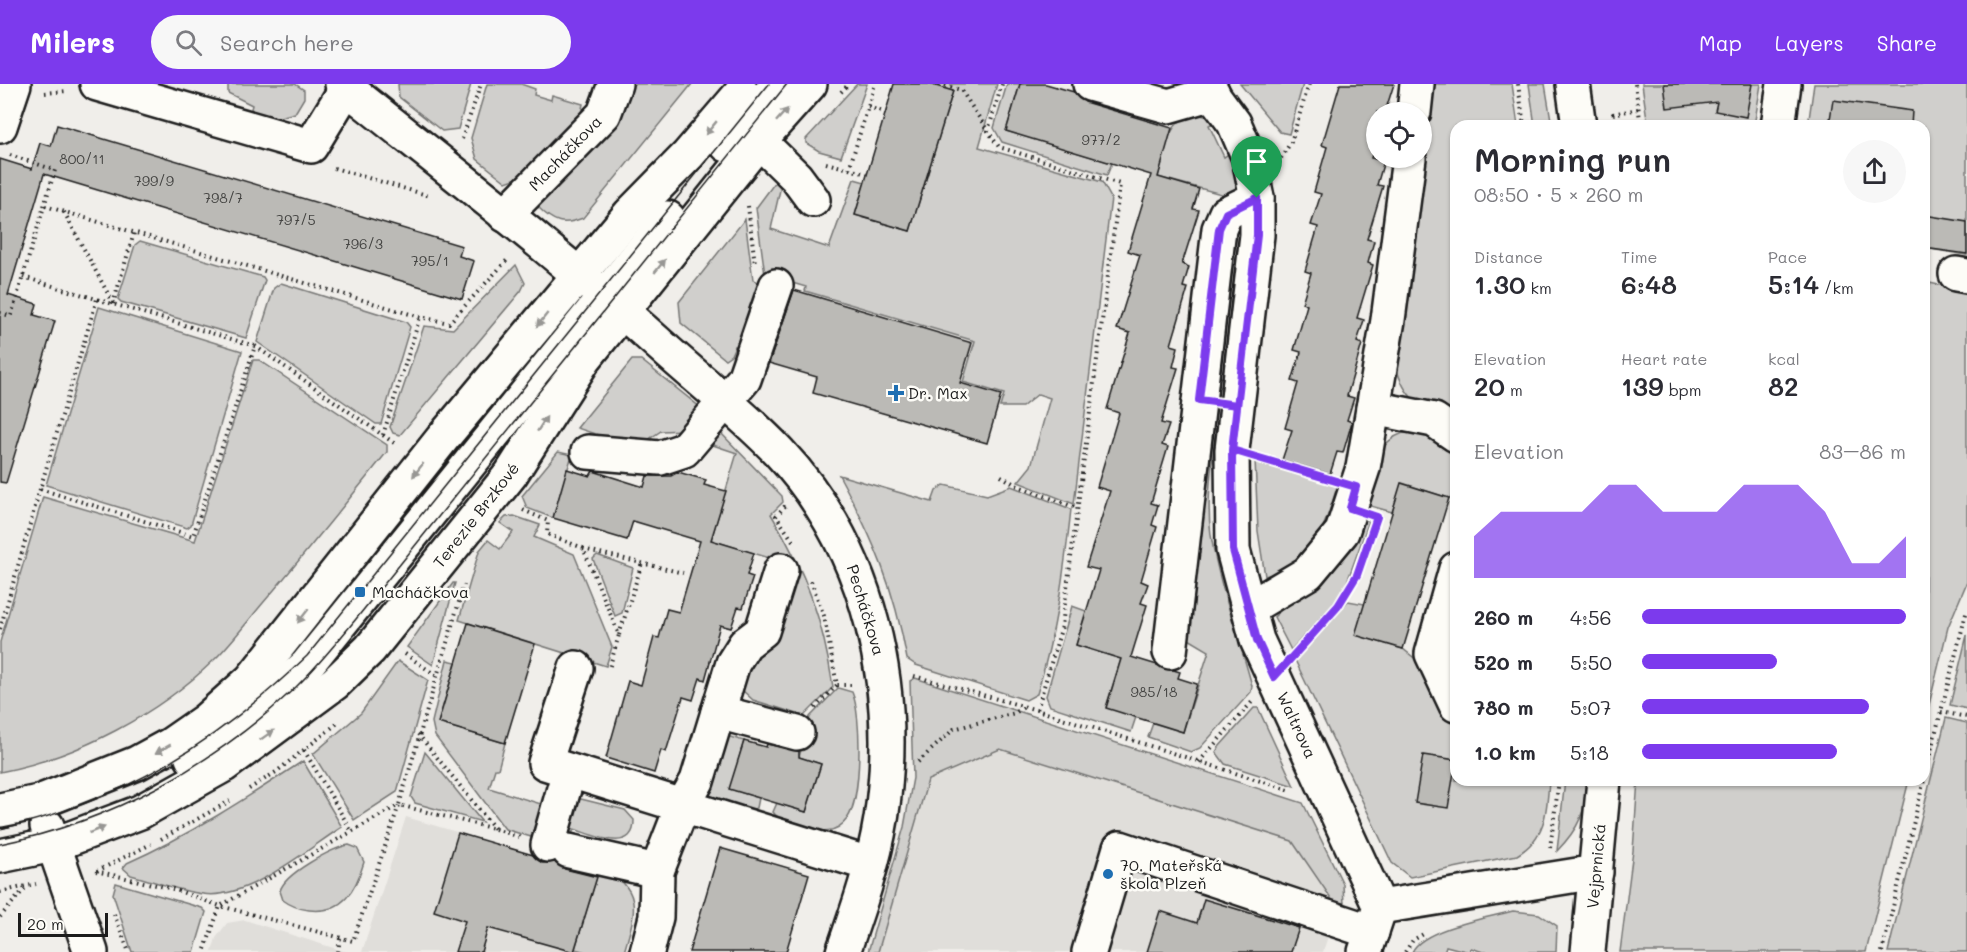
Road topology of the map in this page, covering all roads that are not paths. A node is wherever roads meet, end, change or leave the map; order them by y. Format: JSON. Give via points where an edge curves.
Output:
{"nodes":[{"id":1,"x":14,"y":84,"type":"edge"},
{"id":2,"x":97,"y":84,"type":"edge"},
{"id":3,"x":615,"y":84,"type":"edge"},
{"id":4,"x":749,"y":84,"type":"edge"},
{"id":5,"x":778,"y":84,"type":"edge"},
{"id":6,"x":810,"y":84,"type":"edge"},
{"id":7,"x":1090,"y":84,"type":"edge"},
{"id":8,"x":1417,"y":84,"type":"edge"},
{"id":9,"x":1573,"y":84,"type":"edge"},
{"id":10,"x":1784,"y":84,"type":"edge"},
{"id":11,"x":345,"y":86,"type":"edge"},
{"id":12,"x":1209,"y":88,"type":"edge"},
{"id":13,"x":378,"y":97,"type":"edge"},
{"id":14,"x":1415,"y":102,"type":"edge"},
{"id":15,"x":1578,"y":120,"type":"edge"},
{"id":16,"x":1779,"y":120,"type":"edge"},
{"id":17,"x":0,"y":126,"type":"edge"},
{"id":18,"x":759,"y":141,"type":"junction"},
{"id":19,"x":1407,"y":168,"type":"edge"},
{"id":20,"x":1257,"y":198,"type":"junction"},
{"id":21,"x":813,"y":200,"type":"dead end"},
{"id":22,"x":505,"y":215,"type":"junction"},
{"id":23,"x":776,"y":286,"type":"road end"},
{"id":24,"x":602,"y":294,"type":"junction"},
{"id":25,"x":1199,"y":400,"type":"junction"},
{"id":26,"x":724,"y":402,"type":"junction"},
{"id":27,"x":1237,"y":405,"type":"junction"},
{"id":28,"x":1373,"y":408,"type":"junction"},
{"id":29,"x":1450,"y":431,"type":"edge"},
{"id":30,"x":588,"y":452,"type":"dead end"},
{"id":31,"x":781,"y":570,"type":"dead end"},
{"id":32,"x":1450,"y":590,"type":"edge"},
{"id":33,"x":1249,"y":608,"type":"junction"},
{"id":34,"x":1170,"y":652,"type":"dead end"},
{"id":35,"x":576,"y":668,"type":"dead end"},
{"id":36,"x":1450,"y":692,"type":"edge"},
{"id":37,"x":718,"y":712,"type":"junction"},
{"id":38,"x":797,"y":733,"type":"dead end"},
{"id":39,"x":569,"y":771,"type":"junction"},
{"id":40,"x":1603,"y":786,"type":"edge"},
{"id":41,"x":682,"y":807,"type":"junction"},
{"id":42,"x":0,"y":810,"type":"edge"},
{"id":43,"x":46,"y":824,"type":"junction"},
{"id":44,"x":0,"y":835,"type":"edge"},
{"id":45,"x":0,"y":856,"type":"edge"},
{"id":46,"x":869,"y":864,"type":"junction"},
{"id":47,"x":657,"y":871,"type":"junction"},
{"id":48,"x":1596,"y":872,"type":"junction"},
{"id":49,"x":1372,"y":930,"type":"edge"},
{"id":50,"x":91,"y":952,"type":"edge"},
{"id":51,"x":647,"y":952,"type":"edge"},
{"id":52,"x":843,"y":952,"type":"edge"},
{"id":53,"x":1089,"y":952,"type":"edge"},
{"id":54,"x":1588,"y":952,"type":"edge"}],
"edges":[{"from":1,"to":17,"type":"street"},
{"from":2,"to":11,"type":"street","via":[[311,146]]},
{"from":3,"to":22,"type":"street","name":"Macháčkova","via":[[604,114]]},
{"from":4,"to":24,"type":"street","one_way":true,"via":[[630,214]]},
{"from":5,"to":24,"type":"street"},
{"from":18,"to":6,"type":"street","one_way":true},
{"from":7,"to":12,"type":"street","via":[[1168,106]]},
{"from":8,"to":14,"type":"street"},
{"from":9,"to":15,"type":"street"},
{"from":10,"to":16,"type":"street"},
{"from":11,"to":13,"type":"street"},
{"from":12,"to":20,"type":"street","name":"Waltrova","via":[[1234,123],[1249,158]]},
{"from":13,"to":22,"type":"street"},
{"from":18,"to":21,"type":"street"},
{"from":24,"to":18,"type":"street","one_way":true},
{"from":19,"to":28,"type":"street"},
{"from":20,"to":25,"type":"street","via":[[1226,213],[1219,229]]},
{"from":20,"to":27,"type":"street","name":"Waltrova","via":[[1257,235]]},
{"from":22,"to":24,"type":"street"},
{"from":23,"to":26,"type":"street","via":[[744,379]]},
{"from":24,"to":26,"type":"street","name":"Pecháčkova"},
{"from":24,"to":43,"type":"street","via":[[306,666],[225,736],[165,775],[99,807]]},
{"from":25,"to":27,"type":"street"},
{"from":25,"to":34,"type":"street"},
{"from":26,"to":30,"type":"street","via":[[684,450],[660,459]]},
{"from":26,"to":46,"type":"street","name":"Pecháčkova","via":[[779,453],[817,499],[855,566],[880,650],[889,736],[881,820]]},
{"from":27,"to":33,"type":"street","name":"Waltrova","via":[[1232,450],[1233,550]]},
{"from":28,"to":29,"type":"street","via":[[1434,420]]},
{"from":28,"to":33,"type":"street","via":[[1363,468],[1342,532],[1308,573]]},
{"from":31,"to":37,"type":"street","via":[[762,632],[745,644],[733,663]]},
{"from":32,"to":36,"type":"street","via":[[1432,654]]},
{"from":33,"to":49,"type":"street","name":"Waltrova","via":[[1257,640]]},
{"from":35,"to":39,"type":"street","via":[[545,763]]},
{"from":37,"to":38,"type":"street"},
{"from":37,"to":41,"type":"street","via":[[697,781]]},
{"from":39,"to":41,"type":"street"},
{"from":39,"to":47,"type":"street","via":[[558,848]]},
{"from":40,"to":48,"type":"street","name":"Vejprnická"},
{"from":41,"to":46,"type":"street"},
{"from":41,"to":47,"type":"street"},
{"from":42,"to":43,"type":"street"},
{"from":43,"to":44,"type":"street"},
{"from":43,"to":45,"type":"street"},
{"from":43,"to":50,"type":"street"},
{"from":46,"to":52,"type":"street","name":"Pecháčkova"},
{"from":47,"to":51,"type":"street","via":[[656,917]]},
{"from":48,"to":49,"type":"street","via":[[1545,880]]},
{"from":48,"to":54,"type":"street","name":"Vejprnická"},
{"from":49,"to":53,"type":"street","via":[[1120,848]]}]}
